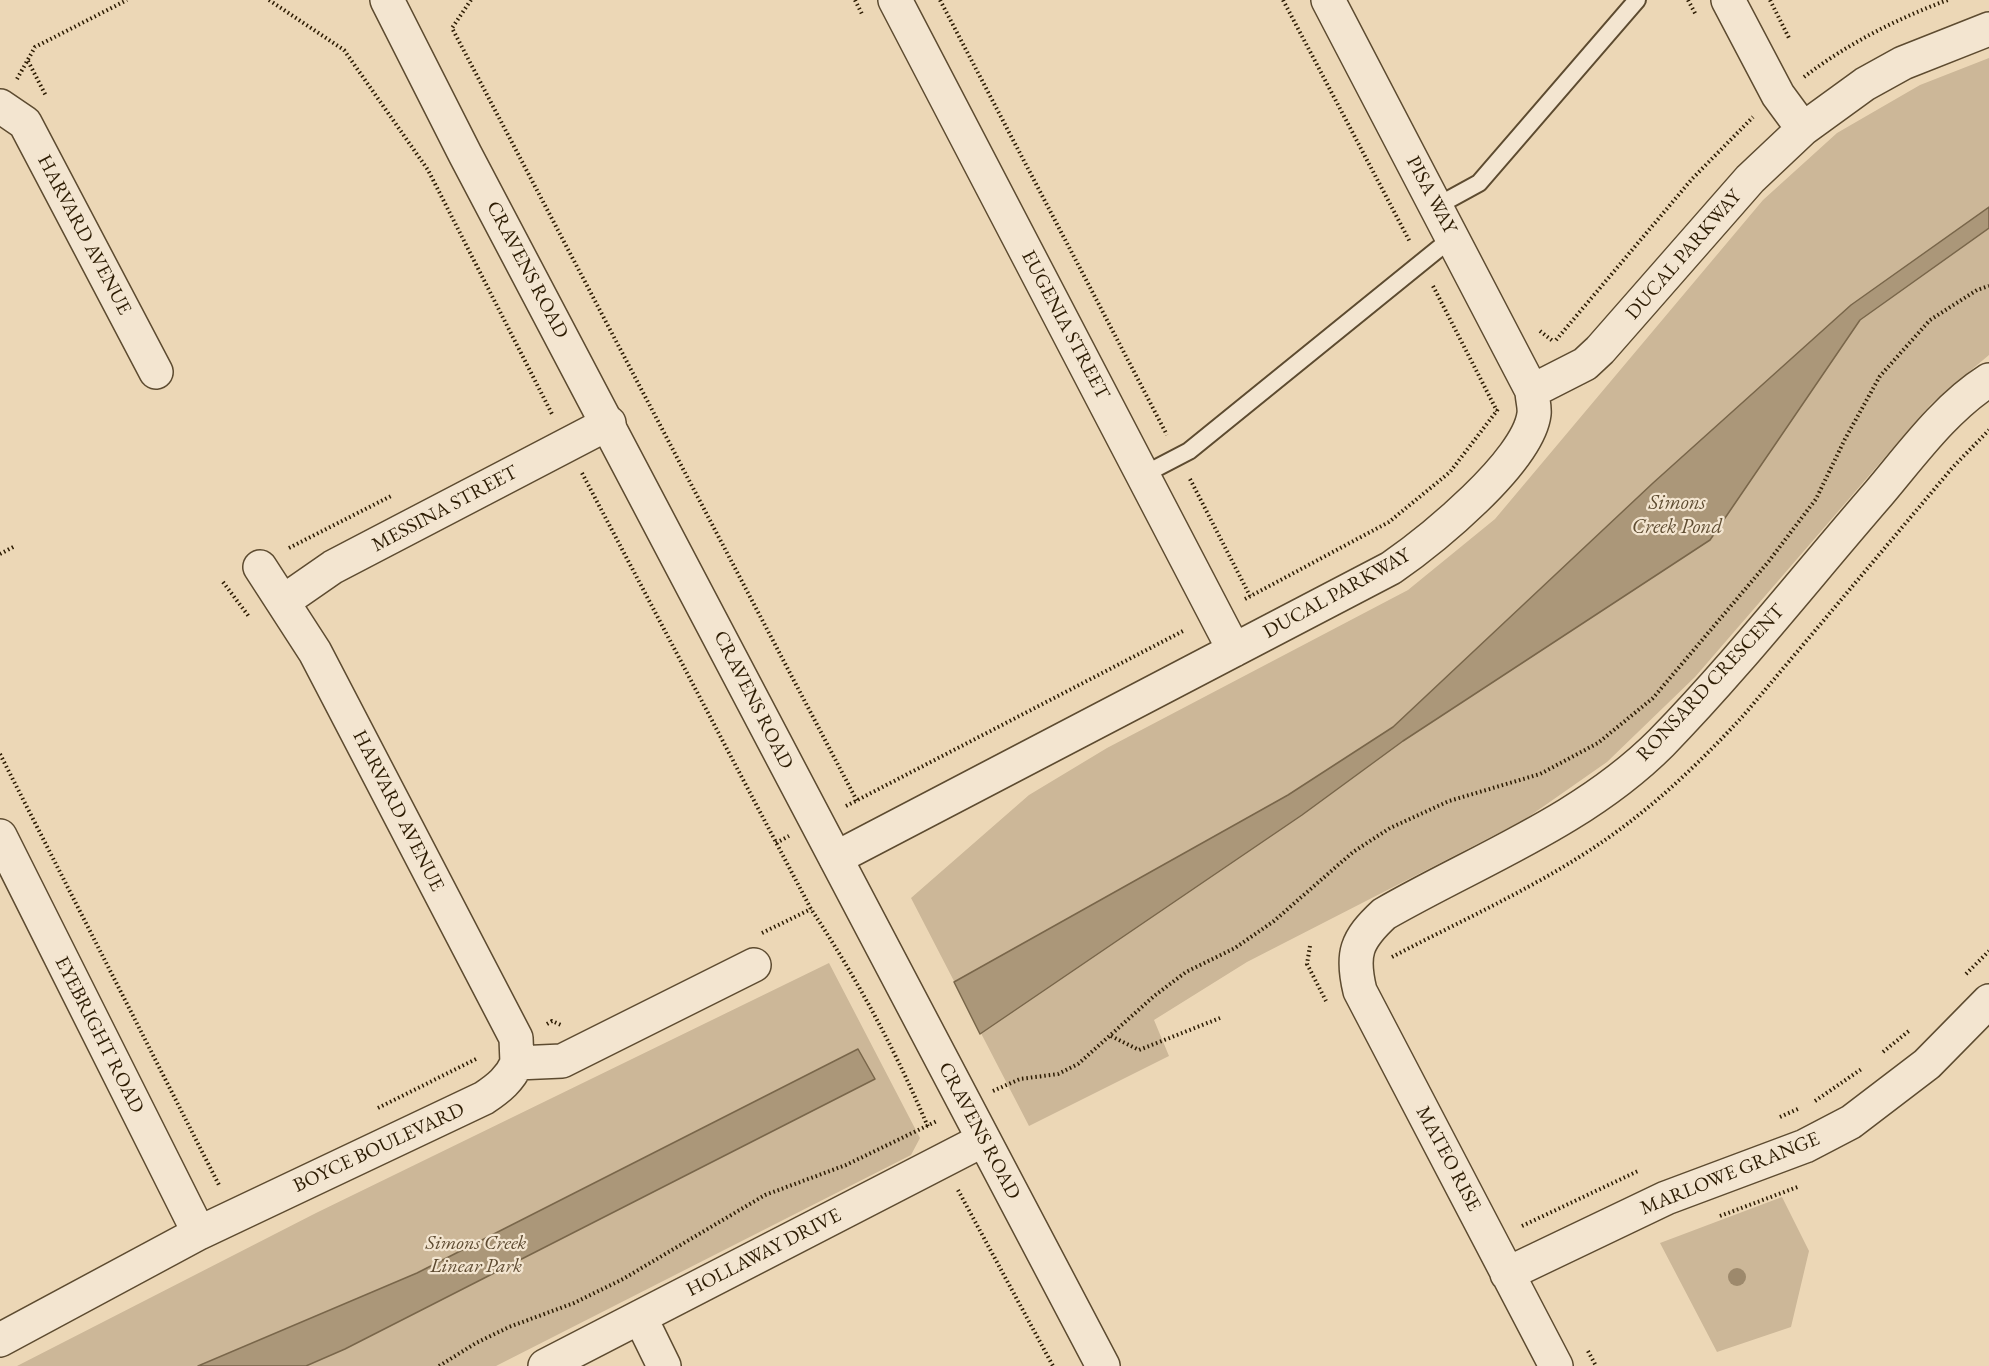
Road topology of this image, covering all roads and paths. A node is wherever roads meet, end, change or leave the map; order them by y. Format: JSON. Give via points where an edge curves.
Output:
{"nodes":[{"id":1,"x":127,"y":0,"type":"edge"},
{"id":2,"x":269,"y":0,"type":"edge"},
{"id":3,"x":370,"y":0,"type":"edge"},
{"id":4,"x":387,"y":0,"type":"edge"},
{"id":5,"x":393,"y":0,"type":"edge"},
{"id":6,"x":471,"y":0,"type":"edge"},
{"id":7,"x":895,"y":0,"type":"edge"},
{"id":8,"x":940,"y":0,"type":"edge"},
{"id":9,"x":1283,"y":0,"type":"edge"},
{"id":10,"x":1328,"y":0,"type":"edge"},
{"id":11,"x":1637,"y":0,"type":"edge"},
{"id":12,"x":1728,"y":0,"type":"edge"},
{"id":13,"x":1948,"y":0,"type":"edge"},
{"id":14,"x":1989,"y":29,"type":"edge"},
{"id":15,"x":405,"y":34,"type":"junction"},
{"id":16,"x":1778,"y":95,"type":"junction"},
{"id":17,"x":1,"y":106,"type":"edge"},
{"id":18,"x":1803,"y":129,"type":"junction"},
{"id":19,"x":1437,"y":206,"type":"junction"},
{"id":20,"x":1453,"y":237,"type":"junction"},
{"id":21,"x":1422,"y":264,"type":"junction"},
{"id":22,"x":1989,"y":286,"type":"edge"},
{"id":23,"x":156,"y":372,"type":"dead end"},
{"id":24,"x":1989,"y":380,"type":"edge"},
{"id":25,"x":1529,"y":385,"type":"junction"},
{"id":26,"x":1497,"y":411,"type":"junction"},
{"id":27,"x":609,"y":423,"type":"junction"},
{"id":28,"x":1989,"y":430,"type":"edge"},
{"id":29,"x":568,"y":444,"type":"junction"},
{"id":30,"x":1179,"y":458,"type":"junction"},
{"id":31,"x":1143,"y":475,"type":"junction"},
{"id":32,"x":584,"y":477,"type":"junction"},
{"id":33,"x":573,"y":482,"type":"dead end"},
{"id":34,"x":15,"y":546,"type":"dead end"},
{"id":35,"x":0,"y":554,"type":"edge"},
{"id":36,"x":260,"y":567,"type":"dead end"},
{"id":37,"x":1250,"y":596,"type":"junction"},
{"id":38,"x":284,"y":601,"type":"junction"},
{"id":39,"x":1216,"y":614,"type":"junction"},
{"id":40,"x":1234,"y":650,"type":"junction"},
{"id":41,"x":0,"y":754,"type":"edge"},
{"id":42,"x":857,"y":801,"type":"junction"},
{"id":43,"x":817,"y":822,"type":"junction"},
{"id":44,"x":0,"y":836,"type":"edge"},
{"id":45,"x":776,"y":843,"type":"junction"},
{"id":46,"x":836,"y":858,"type":"junction"},
{"id":47,"x":811,"y":909,"type":"junction"},
{"id":48,"x":756,"y":950,"type":"joint"},
{"id":49,"x":1989,"y":951,"type":"edge"},
{"id":50,"x":1371,"y":955,"type":"junction"},
{"id":51,"x":1958,"y":982,"type":"dead end"},
{"id":52,"x":1989,"y":1001,"type":"edge"},
{"id":53,"x":542,"y":1013,"type":"dead end"},
{"id":54,"x":1220,"y":1018,"type":"dead end"},
{"id":55,"x":548,"y":1023,"type":"junction"},
{"id":56,"x":567,"y":1028,"type":"dead end"},
{"id":57,"x":1912,"y":1028,"type":"dead end"},
{"id":58,"x":1111,"y":1036,"type":"junction"},
{"id":59,"x":516,"y":1051,"type":"junction"},
{"id":60,"x":1879,"y":1056,"type":"dead end"},
{"id":61,"x":1870,"y":1063,"type":"dead end"},
{"id":62,"x":1813,"y":1102,"type":"dead end"},
{"id":63,"x":966,"y":1107,"type":"junction"},
{"id":64,"x":1803,"y":1107,"type":"dead end"},
{"id":65,"x":369,"y":1113,"type":"dead end"},
{"id":66,"x":1775,"y":1119,"type":"dead end"},
{"id":67,"x":927,"y":1126,"type":"junction"},
{"id":68,"x":983,"y":1140,"type":"junction"},
{"id":69,"x":943,"y":1161,"type":"junction"},
{"id":70,"x":1643,"y":1169,"type":"dead end"},
{"id":71,"x":231,"y":1182,"type":"dead end"},
{"id":72,"x":220,"y":1188,"type":"junction"},
{"id":73,"x":1516,"y":1215,"type":"dead end"},
{"id":74,"x":192,"y":1220,"type":"junction"},
{"id":75,"x":1522,"y":1226,"type":"junction"},
{"id":76,"x":1541,"y":1256,"type":"junction"},
{"id":77,"x":1508,"y":1274,"type":"junction"},
{"id":78,"x":640,"y":1317,"type":"junction"},
{"id":79,"x":0,"y":1340,"type":"edge"},
{"id":80,"x":1586,"y":1346,"type":"dead end"},
{"id":81,"x":439,"y":1366,"type":"edge"},
{"id":82,"x":545,"y":1366,"type":"edge"},
{"id":83,"x":664,"y":1366,"type":"edge"},
{"id":84,"x":1053,"y":1366,"type":"edge"},
{"id":85,"x":1102,"y":1366,"type":"edge"},
{"id":86,"x":1556,"y":1366,"type":"edge"},
{"id":87,"x":1596,"y":1366,"type":"edge"}],
"edges":[{"from":1,"to":17,"type":"path","via":[[35,47]]},
{"from":2,"to":29,"type":"path","via":[[344,50],[428,170]]},
{"from":3,"to":15,"type":"street","name":"CRAVENS ROAD"},
{"from":4,"to":15,"type":"street","name":"CRAVENS ROAD"},
{"from":5,"to":15,"type":"street","name":"CRAVENS ROAD"},
{"from":6,"to":42,"type":"path","via":[[452,28]]},
{"from":7,"to":31,"type":"street","name":"EUGENIA STREET"},
{"from":8,"to":30,"type":"path"},
{"from":9,"to":21,"type":"path"},
{"from":10,"to":19,"type":"street","name":"PISA WAY"},
{"from":11,"to":19,"type":"lane","via":[[1479,183]]},
{"from":12,"to":16,"type":"street"},
{"from":13,"to":16,"type":"path","via":[[1840,51]]},
{"from":14,"to":18,"type":"street","name":"DUCAL PARKWAY","via":[[1903,63],[1856,90]]},
{"from":15,"to":27,"type":"street","name":"CRAVENS ROAD"},
{"from":16,"to":18,"type":"street"},
{"from":16,"to":25,"type":"path","via":[[1692,179]]},
{"from":17,"to":23,"type":"street","name":"HARVARD AVENUE","via":[[25,123]]},
{"from":18,"to":25,"type":"street","name":"DUCAL PARKWAY","via":[[1750,178],[1600,350],[1585,364]]},
{"from":19,"to":20,"type":"street","name":"PISA WAY"},
{"from":20,"to":21,"type":"lane"},
{"from":20,"to":25,"type":"street","name":"PISA WAY"},
{"from":21,"to":26,"type":"path"},
{"from":21,"to":30,"type":"lane"},
{"from":22,"to":58,"type":"path","via":[[1930,320],[1880,376],[1816,499],[1653,698],[1598,743],[1540,774],[1449,801],[1390,828],[1353,852],[1274,921],[1235,948],[1186,972]]},
{"from":24,"to":50,"type":"street","name":"RONSARD CRESCENT","via":[[1938,425],[1659,745],[1599,794],[1531,838],[1384,915],[1366,930]]},
{"from":25,"to":26,"type":"path"},
{"from":25,"to":40,"type":"street","name":"DUCAL PARKWAY","via":[[1534,414],[1527,435],[1450,522],[1391,568]]},
{"from":26,"to":37,"type":"path","via":[[1450,472],[1389,522]]},
{"from":27,"to":29,"type":"street","name":"MESSINA STREET"},
{"from":27,"to":43,"type":"street","name":"CRAVENS ROAD"},
{"from":28,"to":50,"type":"path","via":[[1953,467],[1743,716],[1664,793],[1618,831],[1570,862]]},
{"from":29,"to":32,"type":"path"},
{"from":29,"to":38,"type":"street","name":"MESSINA STREET","via":[[333,567]]},
{"from":30,"to":31,"type":"lane"},
{"from":30,"to":37,"type":"path"},
{"from":31,"to":39,"type":"street","name":"EUGENIA STREET"},
{"from":32,"to":33,"type":"path"},
{"from":32,"to":45,"type":"path"},
{"from":34,"to":35,"type":"path"},
{"from":36,"to":38,"type":"street","name":"HARVARD AVENUE"},
{"from":37,"to":39,"type":"path"},
{"from":38,"to":59,"type":"street","name":"HARVARD AVENUE","via":[[315,652]]},
{"from":39,"to":40,"type":"street","name":"EUGENIA STREET"},
{"from":39,"to":42,"type":"path"},
{"from":40,"to":46,"type":"street","name":"DUCAL PARKWAY"},
{"from":41,"to":72,"type":"path"},
{"from":42,"to":43,"type":"path"},
{"from":43,"to":45,"type":"path"},
{"from":43,"to":46,"type":"street","name":"CRAVENS ROAD"},
{"from":44,"to":74,"type":"street","name":"EYEBRIGHT ROAD"},
{"from":45,"to":47,"type":"path"},
{"from":46,"to":63,"type":"street","name":"CRAVENS ROAD"},
{"from":47,"to":48,"type":"path"},
{"from":47,"to":67,"type":"path","via":[[842,955],[914,1093]]},
{"from":48,"to":59,"type":"street","via":[[562,1061]]},
{"from":49,"to":51,"type":"path"},
{"from":50,"to":77,"type":"street","name":"MATEO RISE","via":[[1355,968],[1360,991]]},
{"from":52,"to":76,"type":"street","name":"MARLOWE GRANGE","via":[[1927,1064],[1851,1122],[1805,1146],[1666,1198]]},
{"from":53,"to":55,"type":"path"},
{"from":54,"to":58,"type":"path","via":[[1139,1050]]},
{"from":55,"to":56,"type":"path"},
{"from":55,"to":59,"type":"path"},
{"from":57,"to":60,"type":"path"},
{"from":58,"to":63,"type":"path","via":[[1078,1064],[1058,1074],[1004,1084]]},
{"from":59,"to":65,"type":"path"},
{"from":59,"to":74,"type":"street","name":"BOYCE BOULEVARD","via":[[512,1074],[484,1098]]},
{"from":61,"to":62,"type":"path"},
{"from":63,"to":67,"type":"path"},
{"from":63,"to":68,"type":"street","name":"CRAVENS ROAD"},
{"from":64,"to":66,"type":"path"},
{"from":67,"to":69,"type":"path"},
{"from":67,"to":81,"type":"path","via":[[846,1165],[765,1195],[623,1279],[574,1303],[509,1327]]},
{"from":68,"to":69,"type":"street","name":"HOLLAWAY DRIVE"},
{"from":68,"to":85,"type":"street","name":"CRAVENS ROAD"},
{"from":69,"to":78,"type":"street","name":"HOLLAWAY DRIVE"},
{"from":69,"to":84,"type":"path"},
{"from":70,"to":75,"type":"path"},
{"from":71,"to":72,"type":"path"},
{"from":72,"to":74,"type":"path"},
{"from":73,"to":75,"type":"path"},
{"from":74,"to":79,"type":"street","name":"BOYCE BOULEVARD"},
{"from":75,"to":76,"type":"path"},
{"from":76,"to":77,"type":"street","name":"MARLOWE GRANGE"},
{"from":77,"to":86,"type":"street","name":"MATEO RISE"},
{"from":78,"to":82,"type":"street","name":"HOLLAWAY DRIVE"},
{"from":78,"to":83,"type":"street"},
{"from":80,"to":87,"type":"path"}]}
